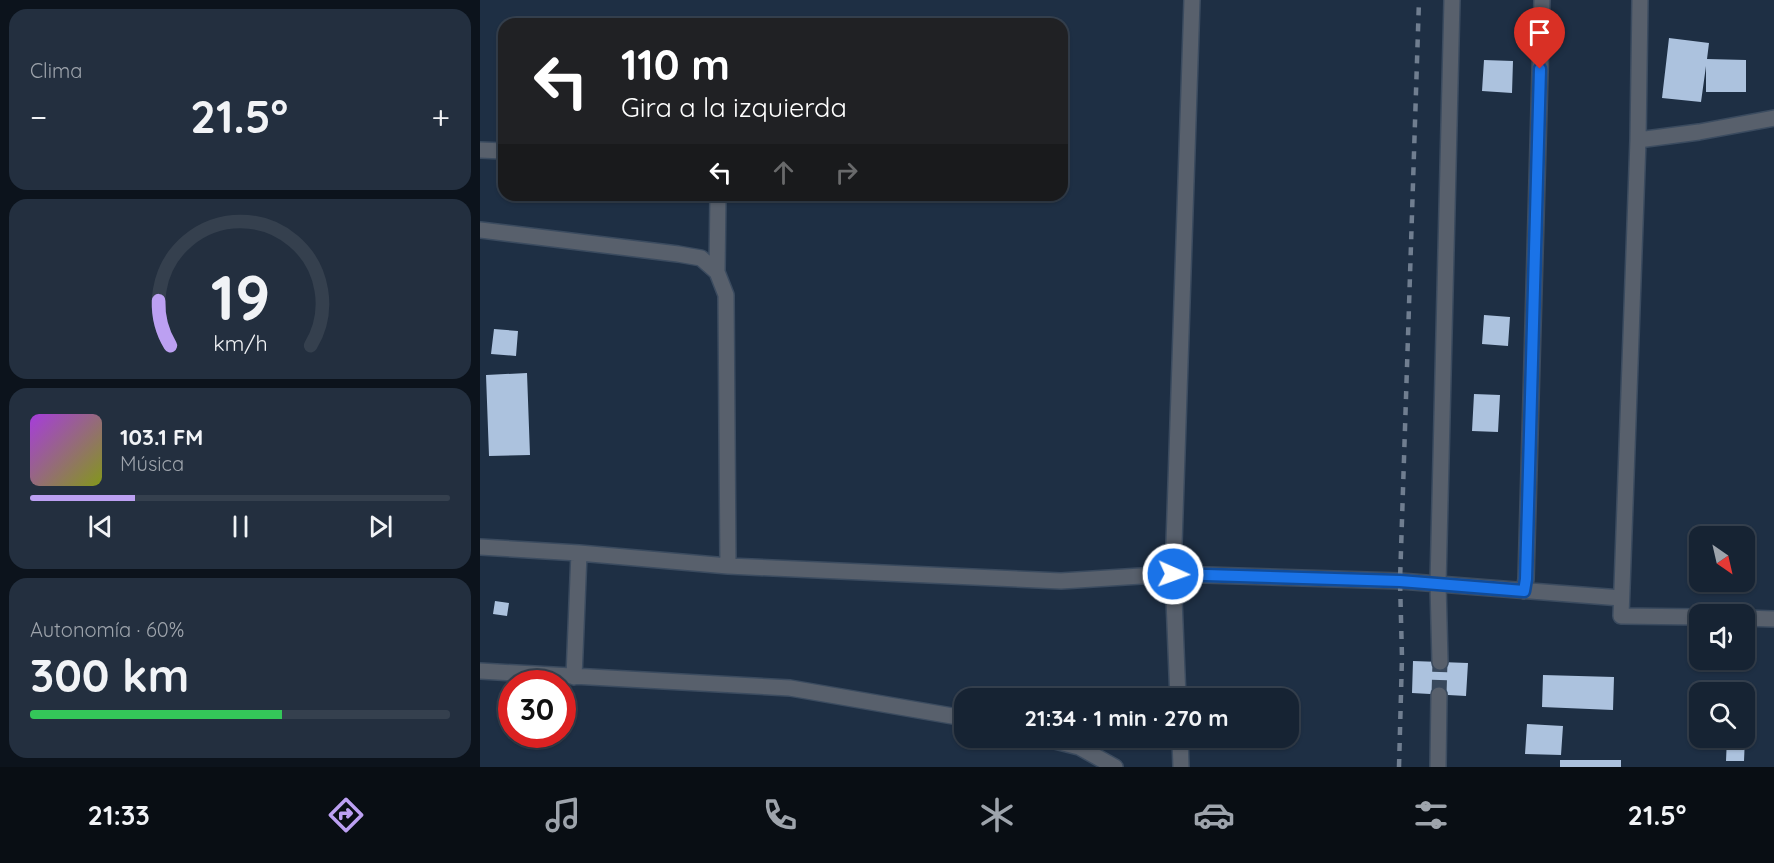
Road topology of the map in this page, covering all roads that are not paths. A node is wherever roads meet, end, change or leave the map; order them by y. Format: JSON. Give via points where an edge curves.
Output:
{"nodes":[{"id":1,"x":1192,"y":0,"type":"edge"},
{"id":2,"x":1452,"y":0,"type":"edge"},
{"id":3,"x":1542,"y":0,"type":"edge"},
{"id":4,"x":1640,"y":0,"type":"edge"},
{"id":5,"x":1774,"y":118,"type":"edge"},
{"id":6,"x":1638,"y":140,"type":"junction"},
{"id":7,"x":480,"y":150,"type":"edge"},
{"id":8,"x":498,"y":152,"type":"edge"},
{"id":9,"x":718,"y":201,"type":"edge"},
{"id":10,"x":480,"y":230,"type":"edge"},
{"id":11,"x":717,"y":272,"type":"junction"},
{"id":12,"x":480,"y":547,"type":"edge"},
{"id":13,"x":579,"y":553,"type":"junction"},
{"id":14,"x":728,"y":566,"type":"junction"},
{"id":15,"x":1173,"y":574,"type":"junction"},
{"id":16,"x":1438,"y":584,"type":"junction"},
{"id":17,"x":1524,"y":591,"type":"junction"},
{"id":18,"x":1621,"y":598,"type":"junction"},
{"id":19,"x":1689,"y":617,"type":"edge"},
{"id":20,"x":1755,"y":618,"type":"edge"},
{"id":21,"x":1774,"y":619,"type":"edge"},
{"id":22,"x":1440,"y":662,"type":"tunnel mouth"},
{"id":23,"x":574,"y":670,"type":"edge"},
{"id":24,"x":480,"y":671,"type":"edge"},
{"id":25,"x":498,"y":672,"type":"edge"},
{"id":26,"x":576,"y":677,"type":"edge"},
{"id":27,"x":1178,"y":688,"type":"edge"},
{"id":28,"x":1439,"y":695,"type":"tunnel mouth"},
{"id":29,"x":954,"y":716,"type":"edge"},
{"id":30,"x":1081,"y":748,"type":"edge"},
{"id":31,"x":1180,"y":748,"type":"edge"},
{"id":32,"x":1115,"y":767,"type":"edge"},
{"id":33,"x":1181,"y":767,"type":"edge"},
{"id":34,"x":1438,"y":767,"type":"edge"}],
"edges":[{"from":1,"to":15,"type":"street"},
{"from":2,"to":16,"type":"street"},
{"from":3,"to":17,"type":"street"},
{"from":4,"to":6,"type":"street"},
{"from":5,"to":6,"type":"street"},
{"from":6,"to":18,"type":"street"},
{"from":7,"to":8,"type":"street"},
{"from":9,"to":11,"type":"street"},
{"from":10,"to":11,"type":"street","via":[[701,258]]},
{"from":11,"to":14,"type":"street","via":[[726,295]]},
{"from":12,"to":13,"type":"street"},
{"from":13,"to":14,"type":"street"},
{"from":13,"to":23,"type":"street"},
{"from":14,"to":15,"type":"street","via":[[1061,581]]},
{"from":15,"to":16,"type":"street"},
{"from":15,"to":27,"type":"street"},
{"from":16,"to":17,"type":"street"},
{"from":16,"to":22,"type":"street"},
{"from":17,"to":18,"type":"street"},
{"from":18,"to":19,"type":"street","via":[[1621,616]]},
{"from":20,"to":21,"type":"street"},
{"from":24,"to":25,"type":"street"},
{"from":26,"to":29,"type":"street","via":[[790,688]]},
{"from":28,"to":34,"type":"street"},
{"from":30,"to":32,"type":"street"},
{"from":31,"to":33,"type":"street"}]}
